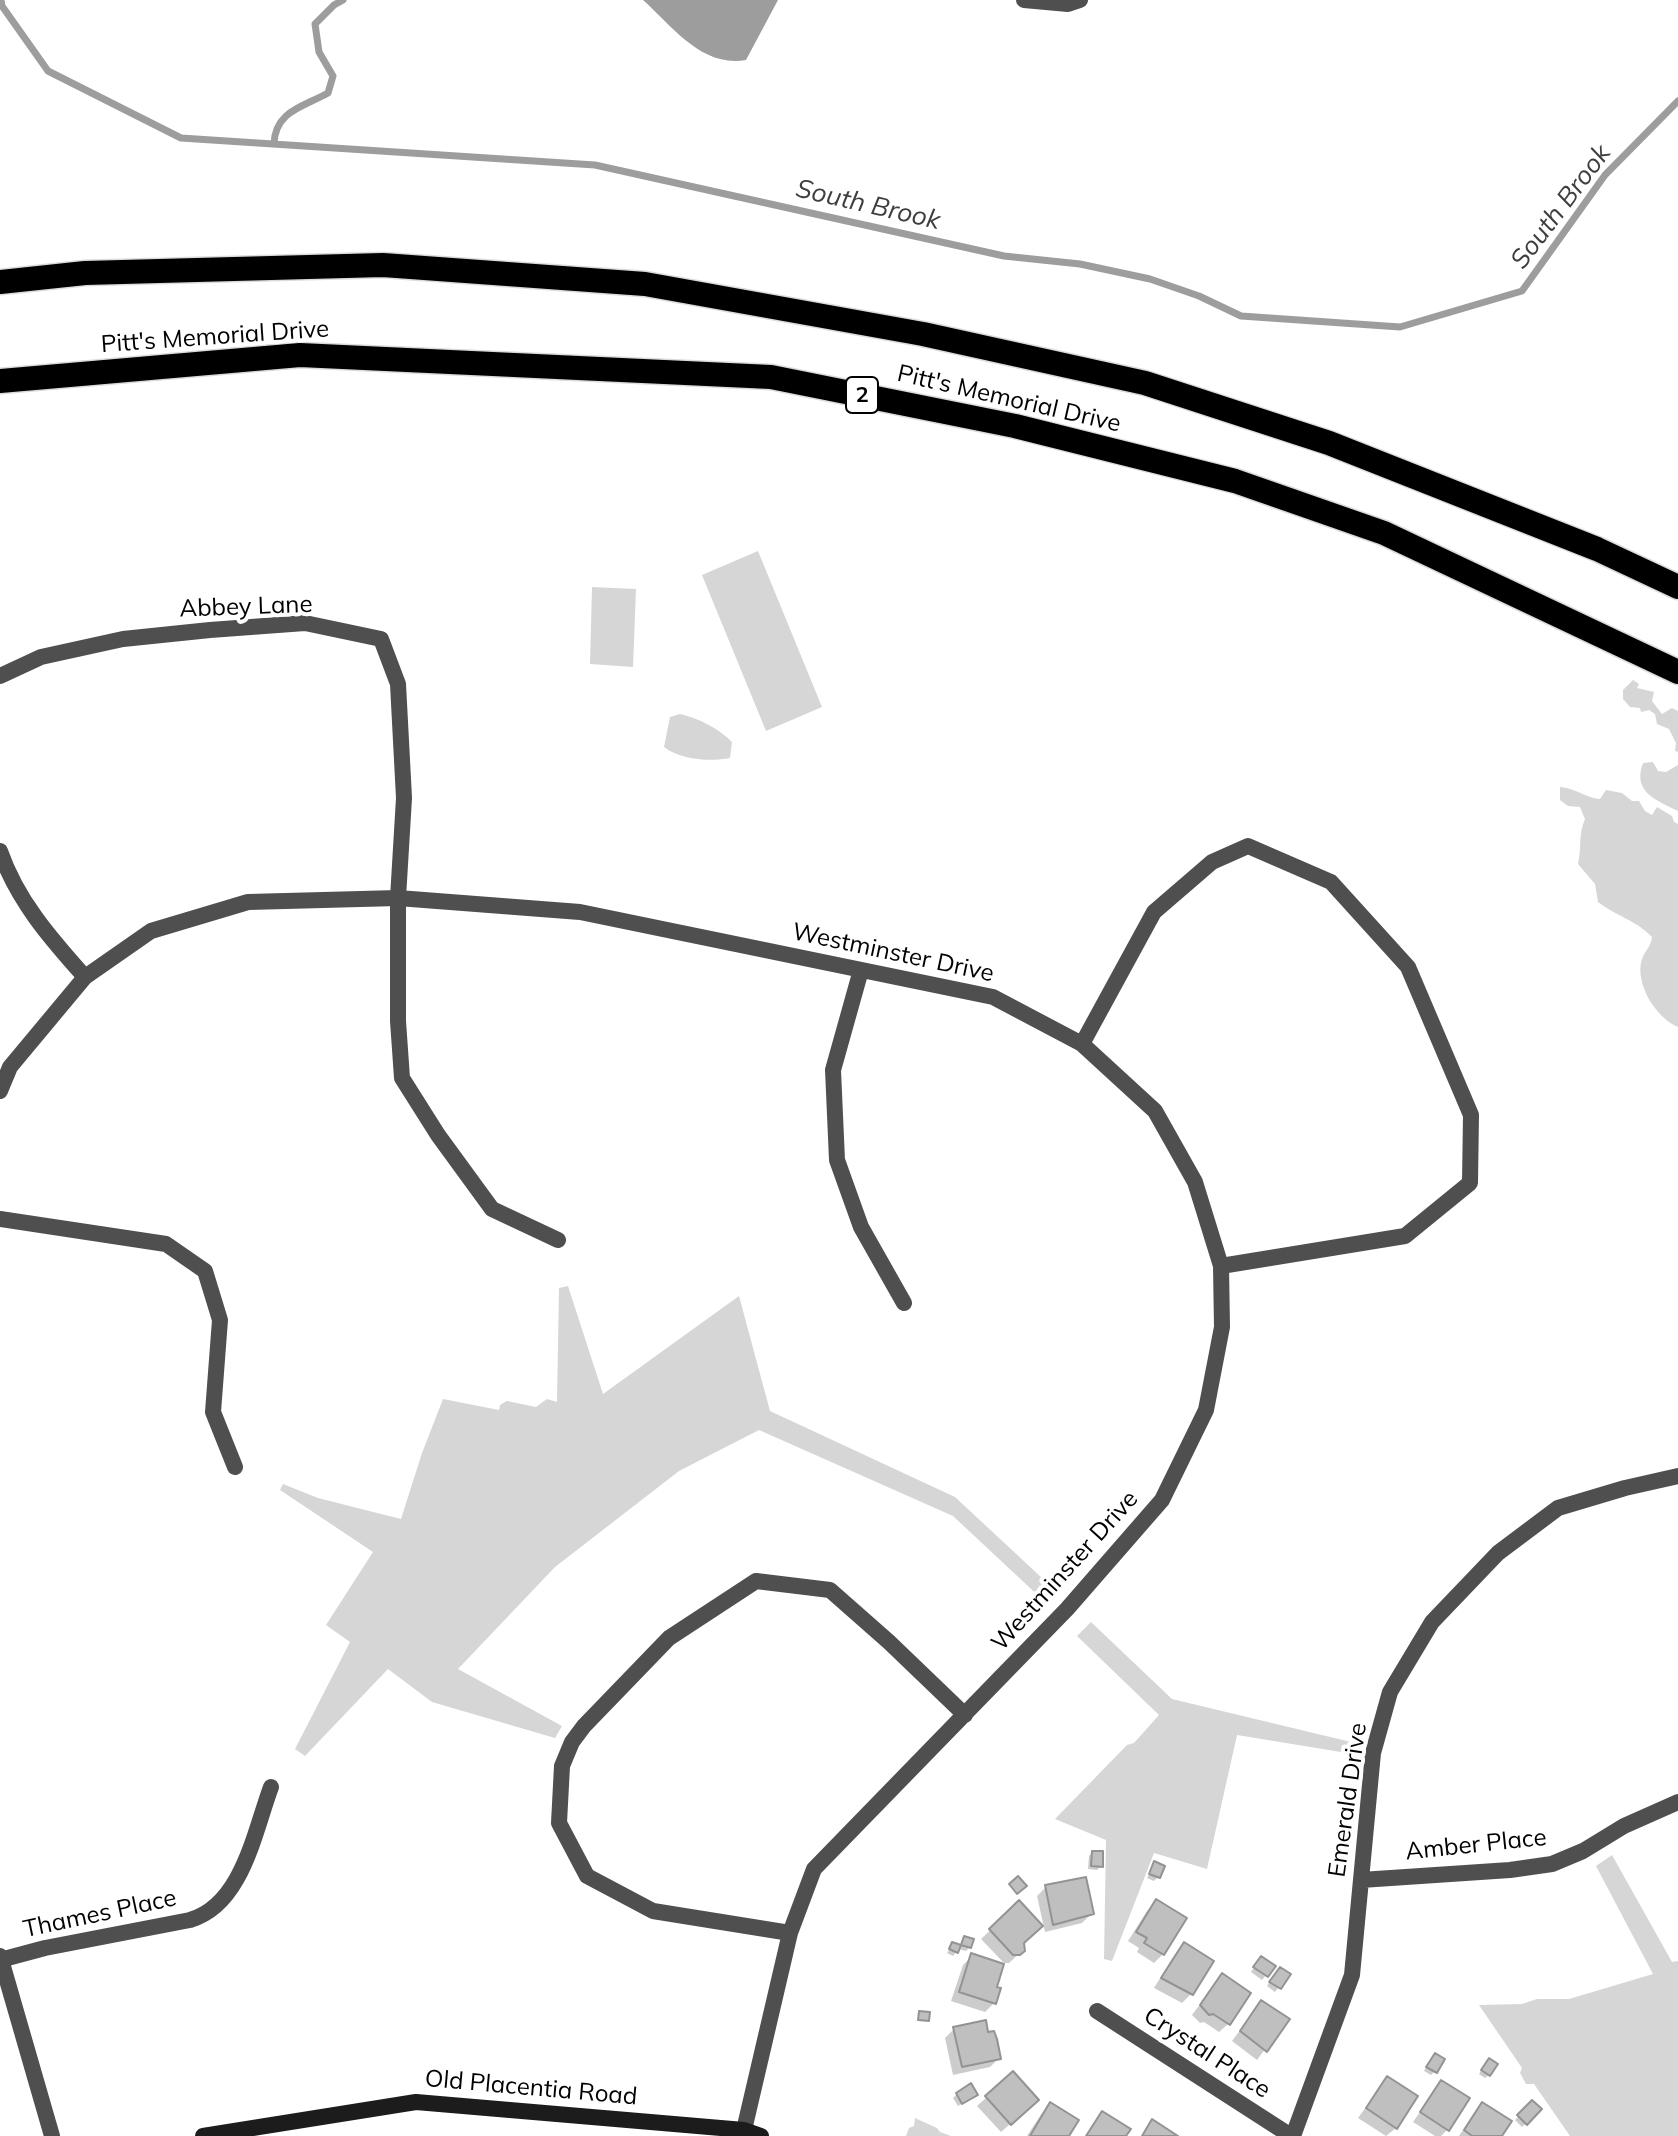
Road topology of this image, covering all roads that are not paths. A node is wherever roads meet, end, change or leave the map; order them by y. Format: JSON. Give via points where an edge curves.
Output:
{"nodes":[{"id":1,"x":1024,"y":0,"type":"edge"},
{"id":2,"x":1080,"y":0,"type":"edge"},
{"id":3,"x":0,"y":282,"type":"edge"},
{"id":4,"x":0,"y":381,"type":"edge"},
{"id":5,"x":1678,"y":587,"type":"edge"},
{"id":6,"x":1678,"y":672,"type":"edge"},
{"id":7,"x":0,"y":676,"type":"edge"},
{"id":8,"x":0,"y":851,"type":"edge"},
{"id":9,"x":398,"y":898,"type":"junction"},
{"id":10,"x":861,"y":970,"type":"junction"},
{"id":11,"x":85,"y":977,"type":"junction"},
{"id":12,"x":1082,"y":1044,"type":"junction"},
{"id":13,"x":0,"y":1091,"type":"edge"},
{"id":14,"x":0,"y":1219,"type":"edge"},
{"id":15,"x":558,"y":1240,"type":"dead end"},
{"id":16,"x":1221,"y":1266,"type":"junction"},
{"id":17,"x":904,"y":1303,"type":"dead end"},
{"id":18,"x":235,"y":1467,"type":"dead end"},
{"id":19,"x":1678,"y":1476,"type":"edge"},
{"id":20,"x":965,"y":1715,"type":"junction"},
{"id":21,"x":271,"y":1787,"type":"dead end"},
{"id":22,"x":1678,"y":1802,"type":"edge"},
{"id":23,"x":1361,"y":1880,"type":"junction"},
{"id":24,"x":790,"y":1933,"type":"junction"},
{"id":25,"x":0,"y":1959,"type":"edge"},
{"id":26,"x":1097,"y":2011,"type":"dead end"},
{"id":27,"x":744,"y":2130,"type":"junction"},
{"id":28,"x":52,"y":2136,"type":"edge"},
{"id":29,"x":203,"y":2136,"type":"edge"},
{"id":30,"x":761,"y":2136,"type":"edge"},
{"id":31,"x":1292,"y":2136,"type":"edge"}],
"edges":[{"from":1,"to":2,"type":"street"},
{"from":3,"to":5,"type":"highway","name":"Pitt's Memorial Drive","via":[[85,273],[383,265],[645,284],[738,300],[1145,383],[1329,443],[1597,549]]},
{"from":4,"to":6,"type":"highway","name":"Pitt's Memorial Drive","number":"2","via":[[300,355],[771,377],[1015,426],[1235,481],[1384,533]]},
{"from":7,"to":9,"type":"street","name":"Abbey Lane","via":[[41,657],[123,639],[196,631],[305,623],[381,639],[398,684],[404,798]]},
{"from":8,"to":11,"type":"street","via":[[9,878],[43,930]]},
{"from":9,"to":10,"type":"street","name":"Westminster Drive","via":[[580,912]]},
{"from":9,"to":11,"type":"street","name":"Westminster Drive","via":[[248,902],[151,931]]},
{"from":9,"to":15,"type":"street","via":[[402,1078],[492,1209]]},
{"from":10,"to":12,"type":"street","name":"Westminster Drive","via":[[993,997]]},
{"from":10,"to":17,"type":"street","via":[[833,1070],[837,1160],[861,1227]]},
{"from":11,"to":13,"type":"street","name":"Westminster Drive","via":[[10,1067]]},
{"from":12,"to":16,"type":"street","name":"Westminster Drive","via":[[1155,1111],[1195,1182]]},
{"from":12,"to":16,"type":"street","via":[[1154,912],[1212,862],[1248,846],[1331,882],[1408,967],[1471,1115],[1470,1183],[1405,1236]]},
{"from":14,"to":18,"type":"street","via":[[166,1244],[205,1271],[220,1320],[213,1412]]},
{"from":16,"to":20,"type":"street","name":"Westminster Drive","via":[[1222,1327],[1206,1410],[1162,1500]]},
{"from":19,"to":23,"type":"street","name":"Emerald Drive","via":[[1558,1508],[1498,1553],[1432,1622],[1390,1692],[1373,1753]]},
{"from":20,"to":24,"type":"street","name":"Westminster Drive","via":[[814,1869]]},
{"from":20,"to":24,"type":"street","via":[[830,1590],[756,1581],[669,1638],[584,1726],[562,1766],[559,1823],[587,1876],[653,1911]]},
{"from":21,"to":25,"type":"street","name":"Thames Place","via":[[233,1887],[209,1912]]},
{"from":22,"to":23,"type":"street","name":"Amber Place","via":[[1552,1864]]},
{"from":23,"to":31,"type":"street","name":"Emerald Drive","via":[[1352,1975]]},
{"from":24,"to":27,"type":"street","name":"Westminster Drive"},
{"from":25,"to":28,"type":"street"},
{"from":26,"to":31,"type":"street","name":"Crystal Place"},
{"from":27,"to":29,"type":"main road","name":"Old Placentia Road","via":[[416,2102]]},
{"from":27,"to":30,"type":"main road","name":"Old Placentia Road"}]}
